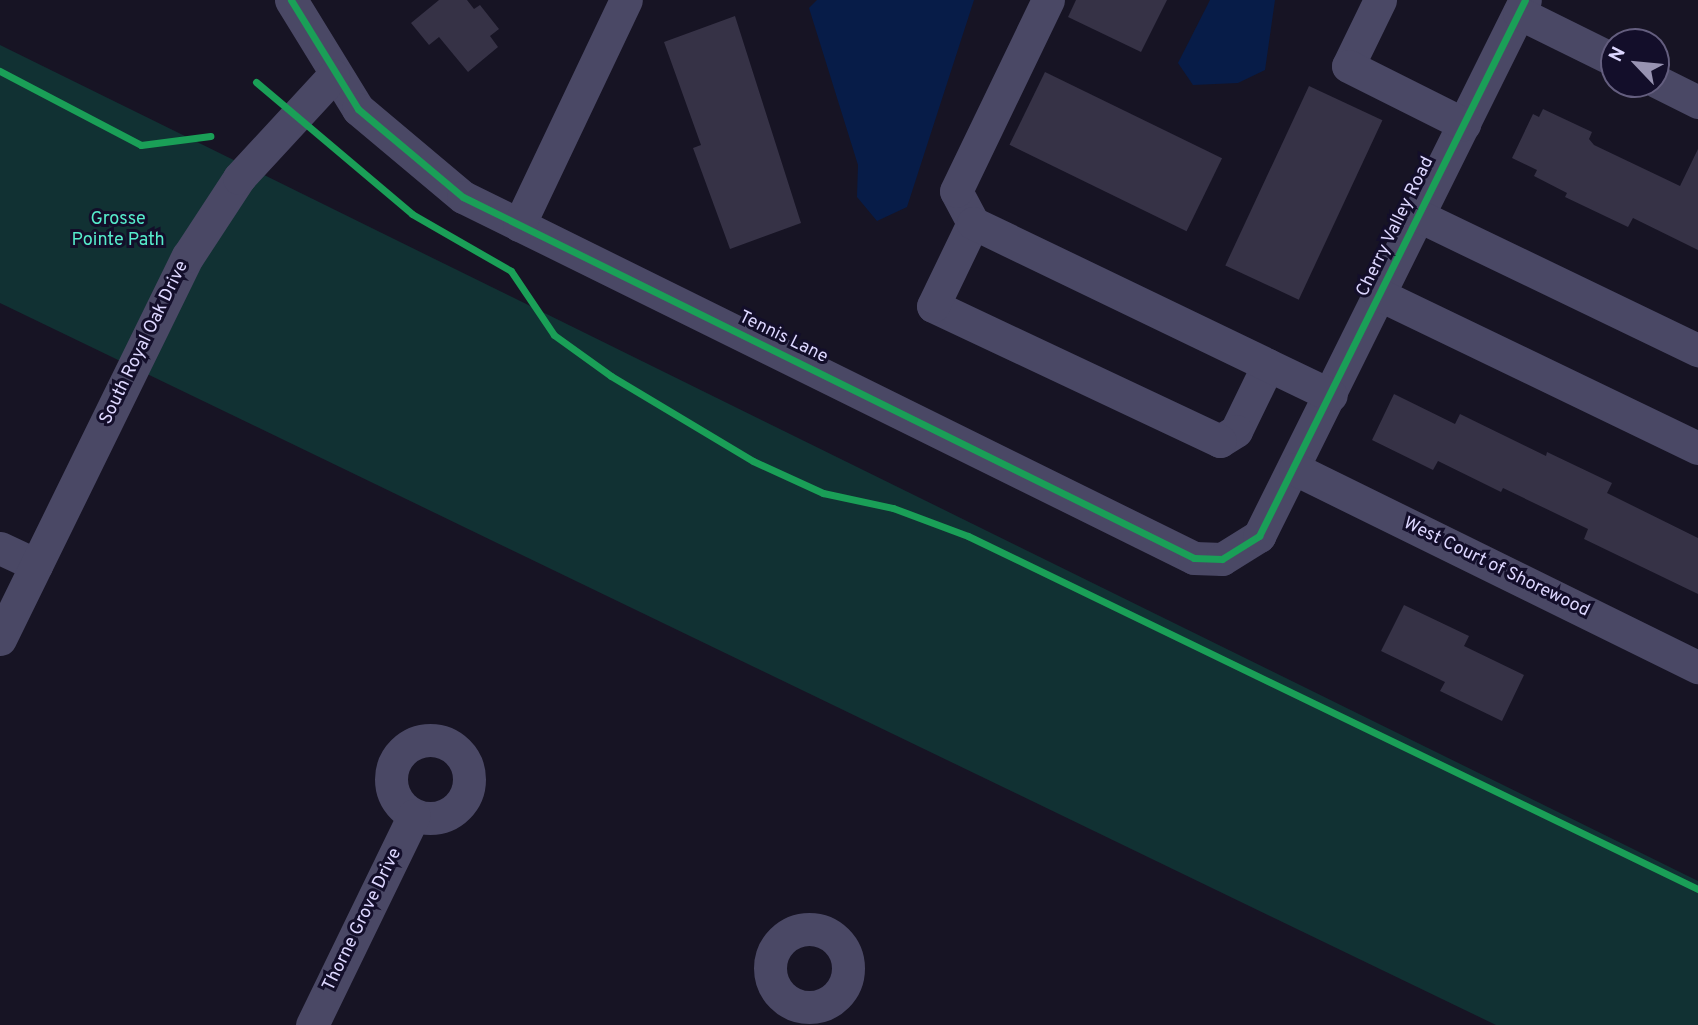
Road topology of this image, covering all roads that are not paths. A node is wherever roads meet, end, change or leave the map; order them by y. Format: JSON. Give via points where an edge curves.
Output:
{"nodes":[{"id":1,"x":291,"y":0,"type":"edge"},
{"id":2,"x":626,"y":0,"type":"edge"},
{"id":3,"x":1048,"y":0,"type":"edge"},
{"id":4,"x":1380,"y":0,"type":"edge"},
{"id":5,"x":1522,"y":6,"type":"edge"},
{"id":6,"x":1600,"y":52,"type":"edge"},
{"id":7,"x":333,"y":76,"type":"junction"},
{"id":8,"x":1670,"y":88,"type":"edge"},
{"id":9,"x":1698,"y":102,"type":"edge"},
{"id":10,"x":1464,"y":124,"type":"junction"},
{"id":11,"x":1419,"y":216,"type":"junction"},
{"id":12,"x":973,"y":223,"type":"junction"},
{"id":13,"x":519,"y":225,"type":"junction"},
{"id":14,"x":1380,"y":295,"type":"junction"},
{"id":15,"x":1698,"y":350,"type":"edge"},
{"id":16,"x":1268,"y":365,"type":"junction"},
{"id":17,"x":1331,"y":395,"type":"junction"},
{"id":18,"x":1698,"y":448,"type":"edge"},
{"id":19,"x":1295,"y":469,"type":"junction"},
{"id":20,"x":0,"y":548,"type":"edge"},
{"id":21,"x":36,"y":565,"type":"junction"},
{"id":22,"x":0,"y":639,"type":"edge"},
{"id":23,"x":1698,"y":667,"type":"edge"},
{"id":24,"x":414,"y":815,"type":"dead end"},
{"id":25,"x":312,"y":1025,"type":"edge"}],
"edges":[{"from":1,"to":7,"type":"street","name":"Tennis Lane"},
{"from":2,"to":13,"type":"street"},
{"from":3,"to":12,"type":"street","via":[[956,191]]},
{"from":4,"to":10,"type":"street","via":[[1348,66]]},
{"from":5,"to":6,"type":"street"},
{"from":5,"to":10,"type":"street","name":"Cherry Valley Road"},
{"from":7,"to":13,"type":"street","name":"Tennis Lane","via":[[358,109],[436,179]]},
{"from":7,"to":21,"type":"street","name":"South Royal Oak Drive","via":[[239,178],[188,256]]},
{"from":8,"to":9,"type":"street"},
{"from":10,"to":11,"type":"street","name":"Cherry Valley Road"},
{"from":11,"to":14,"type":"street","name":"Cherry Valley Road"},
{"from":11,"to":15,"type":"street"},
{"from":12,"to":16,"type":"street"},
{"from":12,"to":16,"type":"street","via":[[933,306],[1220,441],[1236,431]]},
{"from":13,"to":19,"type":"street","name":"Tennis Lane","via":[[1194,558],[1222,559],[1250,546]]},
{"from":14,"to":17,"type":"street","name":"Cherry Valley Road"},
{"from":14,"to":18,"type":"street"},
{"from":16,"to":17,"type":"street"},
{"from":17,"to":19,"type":"street","name":"Cherry Valley Road"},
{"from":19,"to":23,"type":"street","name":"West Court of Shorewood"},
{"from":20,"to":21,"type":"street"},
{"from":21,"to":22,"type":"street","name":"South Royal Oak Drive"},
{"from":24,"to":25,"type":"street","name":"Thorne Grove Drive"}]}
